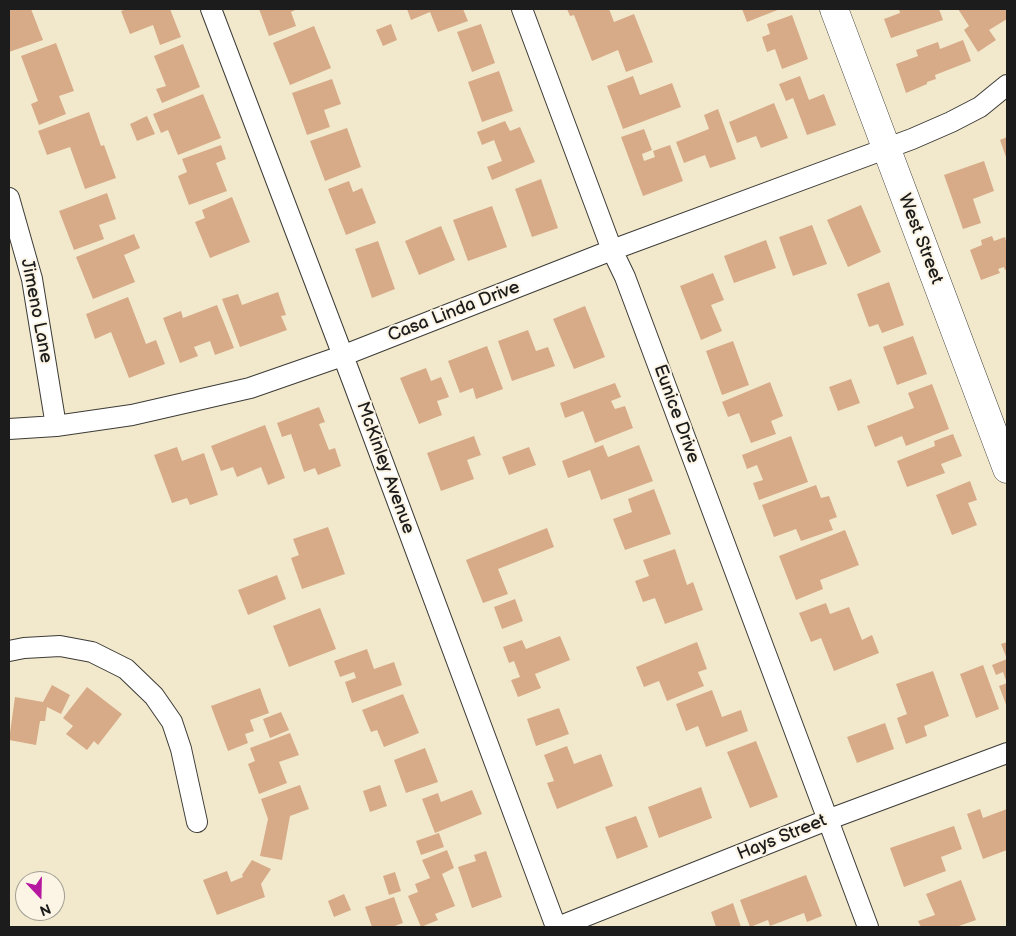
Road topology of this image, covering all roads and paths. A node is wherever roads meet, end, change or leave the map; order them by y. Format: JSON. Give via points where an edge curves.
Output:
{"nodes":[{"id":1,"x":211,"y":9,"type":"edge"},
{"id":2,"x":522,"y":9,"type":"edge"},
{"id":3,"x":834,"y":9,"type":"edge"},
{"id":4,"x":1007,"y":85,"type":"edge"},
{"id":5,"x":886,"y":148,"type":"junction"},
{"id":6,"x":9,"y":198,"type":"edge"},
{"id":7,"x":612,"y":250,"type":"junction"},
{"id":8,"x":342,"y":356,"type":"junction"},
{"id":9,"x":56,"y":426,"type":"junction"},
{"id":10,"x":9,"y":429,"type":"edge"},
{"id":11,"x":1002,"y":442,"type":"edge"},
{"id":12,"x":1007,"y":469,"type":"edge"},
{"id":13,"x":9,"y":651,"type":"edge"},
{"id":14,"x":1007,"y":753,"type":"edge"},
{"id":15,"x":827,"y":820,"type":"junction"},
{"id":16,"x":197,"y":822,"type":"dead end"},
{"id":17,"x":557,"y":927,"type":"edge"},
{"id":18,"x":868,"y":927,"type":"edge"}],
"edges":[{"from":1,"to":8,"type":"street","name":"McKinley Avenue"},
{"from":2,"to":7,"type":"street","name":"Eunice Drive"},
{"from":3,"to":5,"type":"main road","name":"West Street"},
{"from":4,"to":5,"type":"street","name":"Casa Linda Drive","via":[[980,107]]},
{"from":5,"to":7,"type":"street","name":"Casa Linda Drive"},
{"from":5,"to":11,"type":"main road","name":"West Street"},
{"from":6,"to":9,"type":"street","name":"Jimeno Lane","via":[[32,279]]},
{"from":7,"to":8,"type":"street","name":"Casa Linda Drive"},
{"from":7,"to":15,"type":"street","name":"Eunice Drive","via":[[625,277]]},
{"from":8,"to":9,"type":"street","name":"Casa Linda Drive","via":[[250,388],[132,416]]},
{"from":8,"to":17,"type":"street","name":"McKinley Avenue"},
{"from":9,"to":10,"type":"street","name":"Casa Linda Drive"},
{"from":11,"to":12,"type":"main road","name":"West Street"},
{"from":13,"to":16,"type":"street","via":[[60,646],[92,652],[126,668],[154,696],[172,722]]},
{"from":14,"to":15,"type":"street","name":"Hays Street"},
{"from":15,"to":17,"type":"street","name":"Hays Street"},
{"from":15,"to":18,"type":"street","name":"Eunice Drive"}]}
